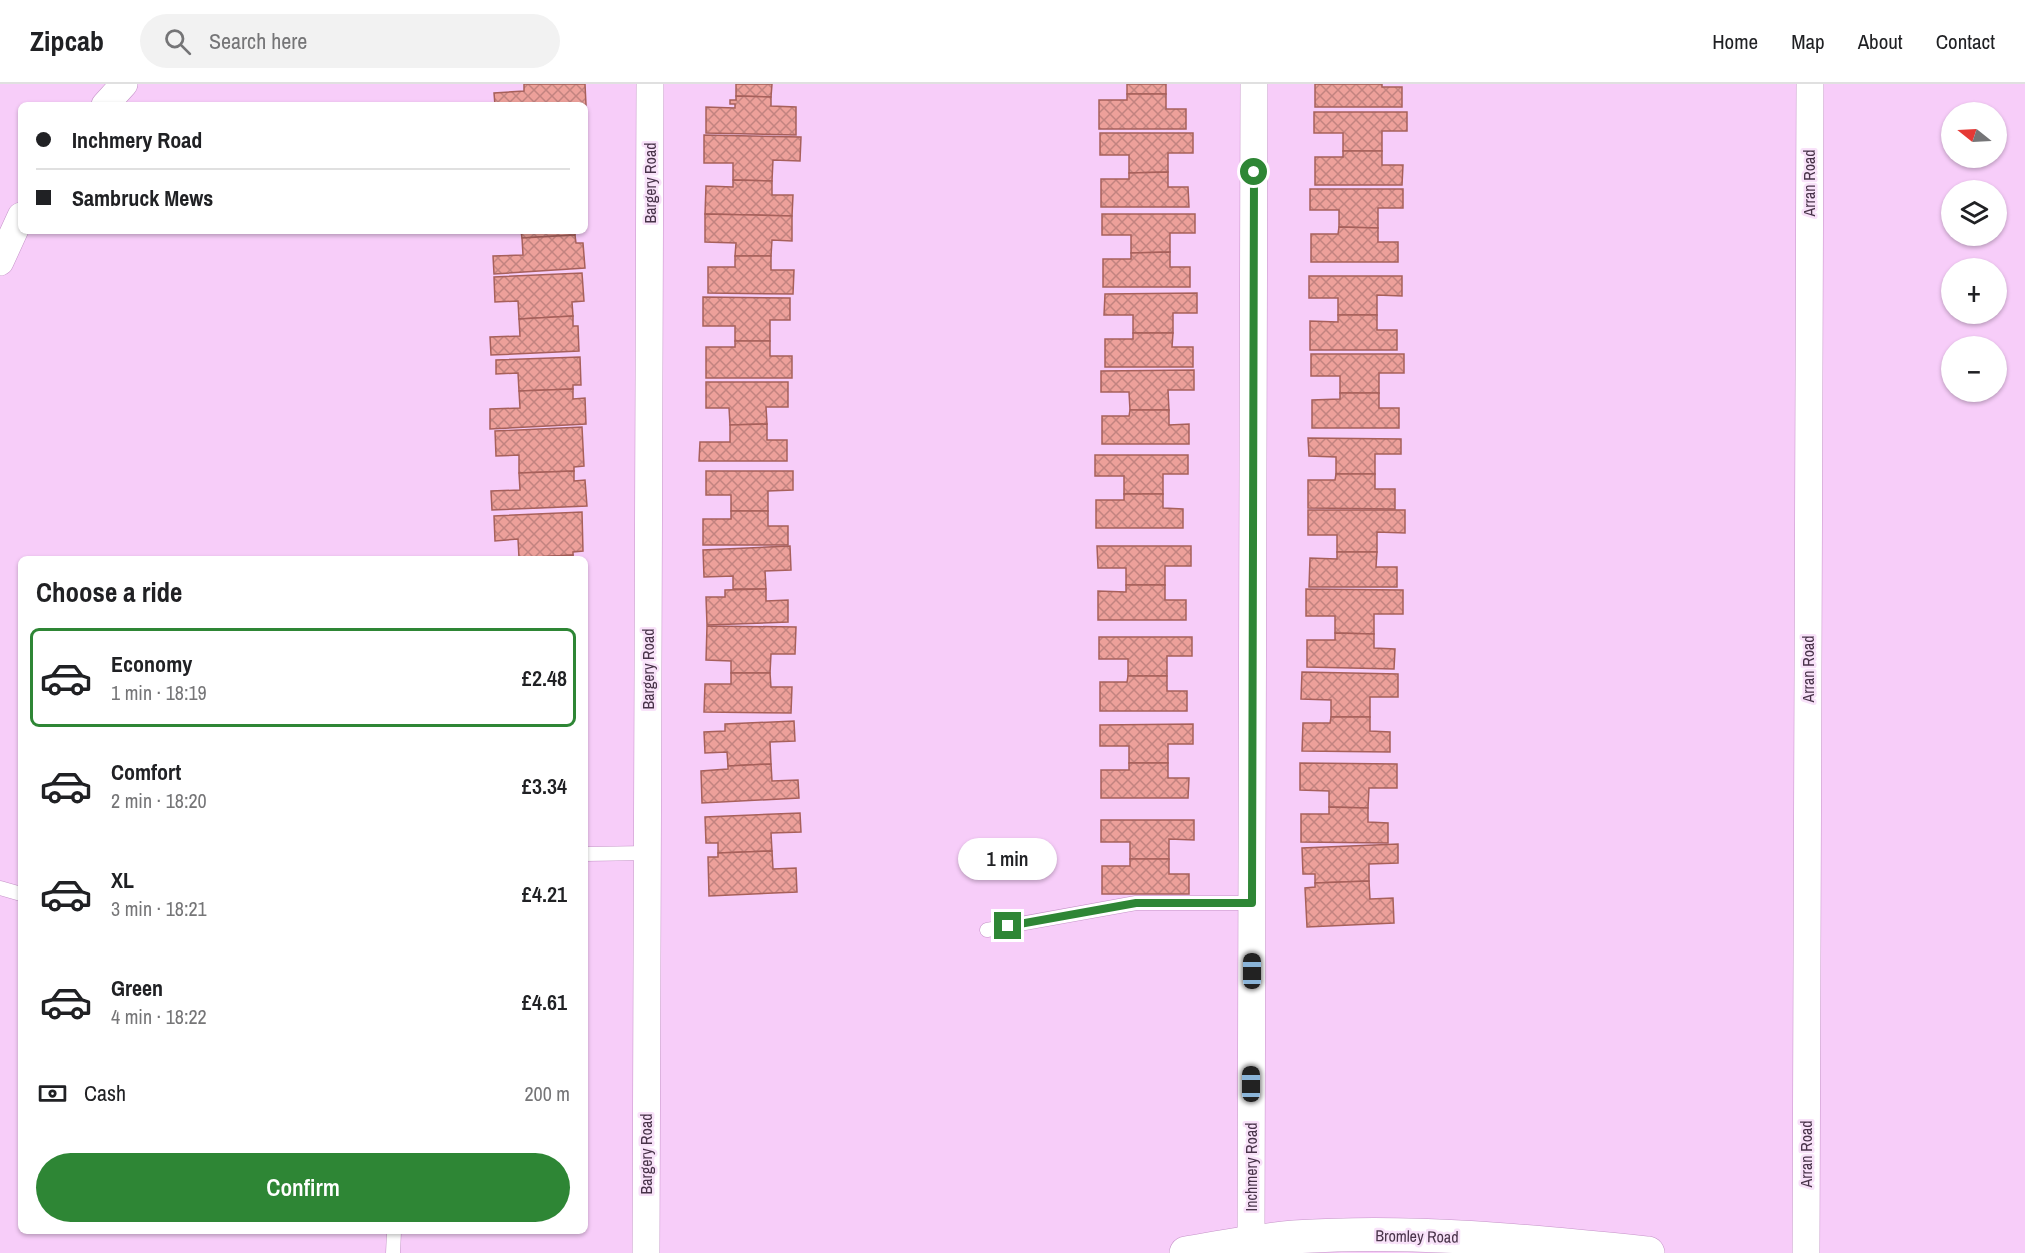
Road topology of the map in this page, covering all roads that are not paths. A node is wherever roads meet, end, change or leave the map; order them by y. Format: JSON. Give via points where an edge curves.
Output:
{"nodes":[{"id":1,"x":124,"y":84,"type":"edge"},
{"id":2,"x":650,"y":84,"type":"edge"},
{"id":3,"x":1254,"y":84,"type":"edge"},
{"id":4,"x":1810,"y":84,"type":"edge"},
{"id":5,"x":108,"y":102,"type":"edge"},
{"id":6,"x":18,"y":223,"type":"edge"},
{"id":7,"x":0,"y":262,"type":"edge"},
{"id":8,"x":648,"y":853,"type":"junction"},
{"id":9,"x":588,"y":854,"type":"edge"},
{"id":10,"x":0,"y":888,"type":"edge"},
{"id":11,"x":18,"y":893,"type":"edge"},
{"id":12,"x":1252,"y":903,"type":"junction"},
{"id":13,"x":987,"y":930,"type":"dead end"},
{"id":14,"x":394,"y":1234,"type":"edge"},
{"id":15,"x":1251,"y":1242,"type":"junction"},
{"id":16,"x":1589,"y":1250,"type":"edge"},
{"id":17,"x":393,"y":1253,"type":"edge"},
{"id":18,"x":646,"y":1253,"type":"edge"},
{"id":19,"x":1186,"y":1253,"type":"edge"},
{"id":20,"x":1648,"y":1253,"type":"edge"},
{"id":21,"x":1806,"y":1253,"type":"edge"}],
"edges":[{"from":1,"to":5,"type":"street"},
{"from":2,"to":8,"type":"street","name":"Bargery Road"},
{"from":3,"to":12,"type":"street","name":"Inchmery Road"},
{"from":4,"to":21,"type":"street","name":"Arran Road"},
{"from":6,"to":7,"type":"street"},
{"from":8,"to":9,"type":"lane"},
{"from":8,"to":18,"type":"street","name":"Bargery Road"},
{"from":10,"to":11,"type":"lane"},
{"from":12,"to":13,"type":"lane","via":[[1136,903]]},
{"from":12,"to":15,"type":"street","name":"Inchmery Road"},
{"from":14,"to":17,"type":"lane"},
{"from":15,"to":16,"type":"highway","name":"Bromley Road","via":[[1400,1234],[1517,1240]]},
{"from":15,"to":19,"type":"highway","name":"Bromley Road"},
{"from":16,"to":20,"type":"highway","name":"Bromley Road"}]}
